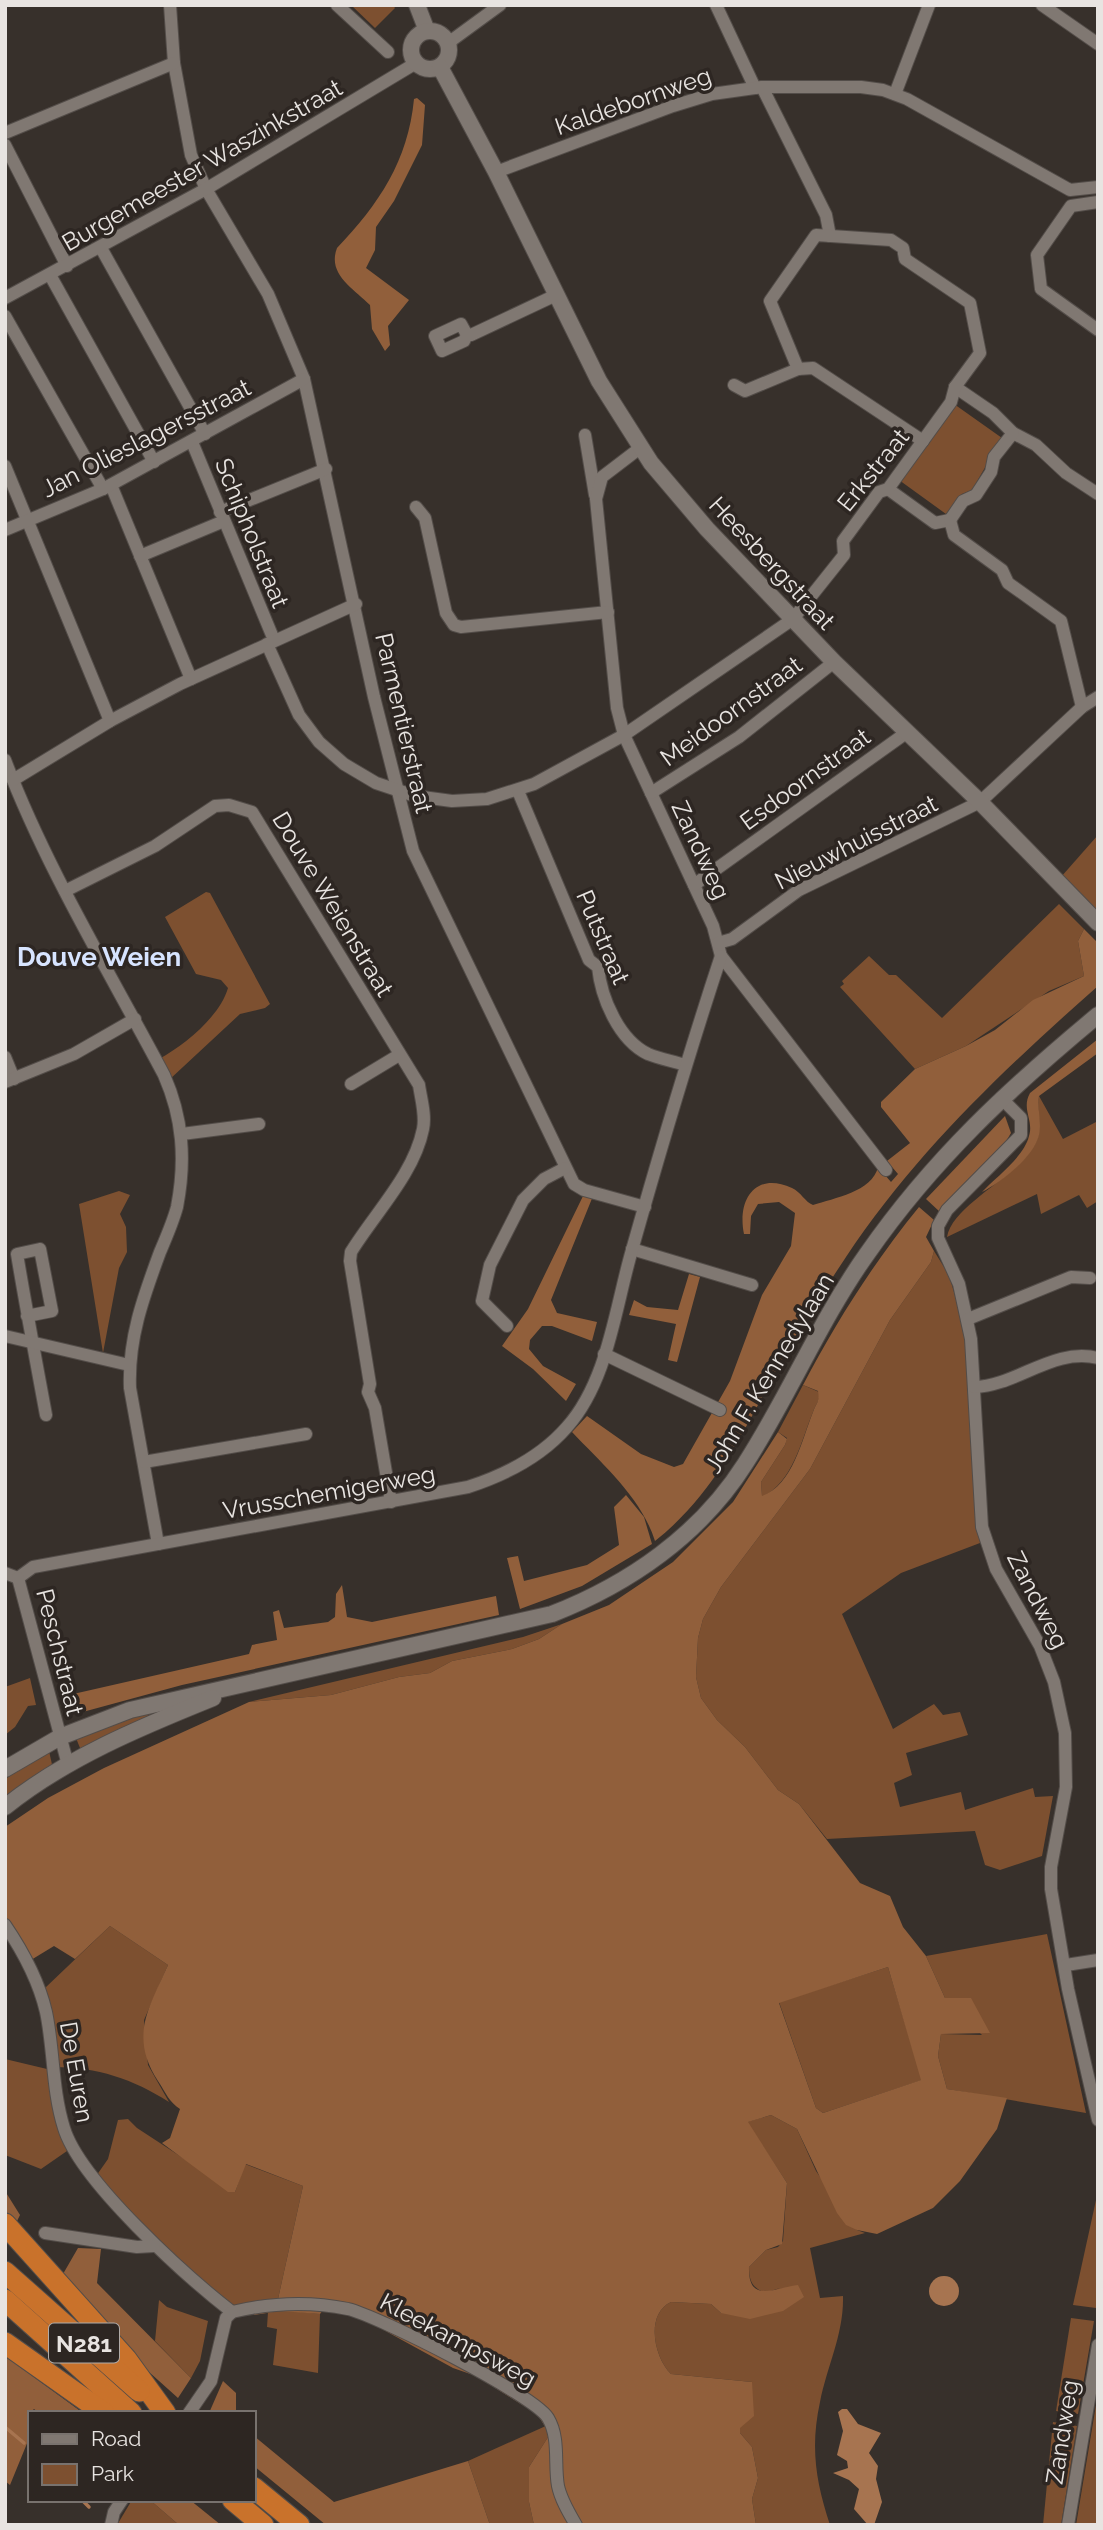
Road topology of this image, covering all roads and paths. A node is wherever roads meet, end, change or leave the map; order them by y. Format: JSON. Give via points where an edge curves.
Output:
{"nodes":[{"id":1,"x":170,"y":5,"type":"edge"},
{"id":2,"x":337,"y":5,"type":"edge"},
{"id":3,"x":417,"y":5,"type":"edge"},
{"id":4,"x":500,"y":5,"type":"edge"},
{"id":5,"x":716,"y":5,"type":"edge"},
{"id":6,"x":929,"y":5,"type":"edge"},
{"id":7,"x":1042,"y":5,"type":"edge"},
{"id":8,"x":427,"y":32,"type":"junction"},
{"id":9,"x":448,"y":43,"type":"junction"},
{"id":10,"x":1098,"y":44,"type":"edge"},
{"id":11,"x":388,"y":52,"type":"dead end"},
{"id":12,"x":174,"y":63,"type":"junction"},
{"id":13,"x":416,"y":63,"type":"junction"},
{"id":14,"x":440,"y":67,"type":"junction"},
{"id":15,"x":758,"y":88,"type":"junction"},
{"id":16,"x":895,"y":94,"type":"junction"},
{"id":17,"x":5,"y":133,"type":"edge"},
{"id":18,"x":5,"y":145,"type":"edge"},
{"id":19,"x":496,"y":172,"type":"junction"},
{"id":20,"x":1098,"y":187,"type":"edge"},
{"id":21,"x":205,"y":189,"type":"junction"},
{"id":22,"x":1098,"y":202,"type":"edge"},
{"id":23,"x":830,"y":236,"type":"junction"},
{"id":24,"x":101,"y":248,"type":"junction"},
{"id":25,"x":67,"y":267,"type":"junction"},
{"id":26,"x":50,"y":275,"type":"junction"},
{"id":27,"x":556,"y":295,"type":"junction"},
{"id":28,"x":5,"y":298,"type":"edge"},
{"id":29,"x":5,"y":316,"type":"edge"},
{"id":30,"x":1098,"y":330,"type":"edge"},
{"id":31,"x":467,"y":335,"type":"dead end"},
{"id":32,"x":798,"y":369,"type":"junction"},
{"id":33,"x":303,"y":379,"type":"junction"},
{"id":34,"x":734,"y":385,"type":"dead end"},
{"id":35,"x":955,"y":387,"type":"junction"},
{"id":36,"x":1013,"y":433,"type":"junction"},
{"id":37,"x":205,"y":434,"type":"junction"},
{"id":38,"x":586,"y":435,"type":"dead end"},
{"id":39,"x":923,"y":441,"type":"junction"},
{"id":40,"x":192,"y":442,"type":"junction"},
{"id":41,"x":640,"y":448,"type":"junction"},
{"id":42,"x":154,"y":462,"type":"junction"},
{"id":43,"x":5,"y":466,"type":"edge"},
{"id":44,"x":326,"y":469,"type":"junction"},
{"id":45,"x":107,"y":487,"type":"junction"},
{"id":46,"x":888,"y":489,"type":"junction"},
{"id":47,"x":1098,"y":494,"type":"edge"},
{"id":48,"x":596,"y":499,"type":"junction"},
{"id":49,"x":416,"y":507,"type":"dead end"},
{"id":50,"x":222,"y":516,"type":"junction"},
{"id":51,"x":950,"y":520,"type":"junction"},
{"id":52,"x":29,"y":521,"type":"junction"},
{"id":53,"x":5,"y":530,"type":"edge"},
{"id":54,"x":140,"y":556,"type":"junction"},
{"id":55,"x":356,"y":604,"type":"junction"},
{"id":56,"x":608,"y":612,"type":"junction"},
{"id":57,"x":793,"y":619,"type":"junction"},
{"id":58,"x":270,"y":642,"type":"junction"},
{"id":59,"x":834,"y":662,"type":"junction"},
{"id":60,"x":191,"y":679,"type":"junction"},
{"id":61,"x":1098,"y":697,"type":"edge"},
{"id":62,"x":1082,"y":707,"type":"junction"},
{"id":63,"x":110,"y":721,"type":"junction"},
{"id":64,"x":906,"y":733,"type":"junction"},
{"id":65,"x":624,"y":735,"type":"junction"},
{"id":66,"x":5,"y":760,"type":"edge"},
{"id":67,"x":13,"y":780,"type":"junction"},
{"id":68,"x":396,"y":790,"type":"junction"},
{"id":69,"x":518,"y":791,"type":"junction"},
{"id":70,"x":651,"y":793,"type":"junction"},
{"id":71,"x":19,"y":799,"type":"junction"},
{"id":72,"x":980,"y":802,"type":"junction"},
{"id":73,"x":5,"y":803,"type":"edge"},
{"id":74,"x":694,"y":885,"type":"junction"},
{"id":75,"x":65,"y":891,"type":"junction"},
{"id":76,"x":1098,"y":923,"type":"edge"},
{"id":77,"x":720,"y":949,"type":"junction"},
{"id":78,"x":1098,"y":1015,"type":"edge"},
{"id":79,"x":135,"y":1019,"type":"junction"},
{"id":80,"x":399,"y":1055,"type":"junction"},
{"id":81,"x":5,"y":1057,"type":"edge"},
{"id":82,"x":685,"y":1065,"type":"junction"},
{"id":83,"x":9,"y":1081,"type":"edge"},
{"id":84,"x":351,"y":1084,"type":"dead end"},
{"id":85,"x":1001,"y":1098,"type":"junction"},
{"id":86,"x":259,"y":1124,"type":"dead end"},
{"id":87,"x":182,"y":1135,"type":"junction"},
{"id":88,"x":565,"y":1168,"type":"junction"},
{"id":89,"x":886,"y":1170,"type":"dead end"},
{"id":90,"x":645,"y":1207,"type":"junction"},
{"id":91,"x":632,"y":1249,"type":"junction"},
{"id":92,"x":1090,"y":1278,"type":"dead end"},
{"id":93,"x":752,"y":1285,"type":"dead end"},
{"id":94,"x":27,"y":1315,"type":"junction"},
{"id":95,"x":968,"y":1319,"type":"junction"},
{"id":96,"x":507,"y":1326,"type":"dead end"},
{"id":97,"x":5,"y":1336,"type":"edge"},
{"id":98,"x":32,"y":1342,"type":"junction"},
{"id":99,"x":604,"y":1354,"type":"junction"},
{"id":100,"x":1098,"y":1358,"type":"edge"},
{"id":101,"x":130,"y":1365,"type":"junction"},
{"id":102,"x":974,"y":1387,"type":"junction"},
{"id":103,"x":720,"y":1410,"type":"dead end"},
{"id":104,"x":46,"y":1415,"type":"dead end"},
{"id":105,"x":306,"y":1434,"type":"dead end"},
{"id":106,"x":144,"y":1462,"type":"junction"},
{"id":107,"x":391,"y":1502,"type":"junction"},
{"id":108,"x":158,"y":1544,"type":"junction"},
{"id":109,"x":12,"y":1576,"type":"edge"},
{"id":110,"x":244,"y":1685,"type":"junction"},
{"id":111,"x":60,"y":1737,"type":"junction"},
{"id":112,"x":68,"y":1765,"type":"junction"},
{"id":113,"x":5,"y":1769,"type":"edge"},
{"id":114,"x":5,"y":1807,"type":"edge"},
{"id":115,"x":5,"y":1925,"type":"edge"},
{"id":116,"x":1098,"y":1960,"type":"edge"},
{"id":117,"x":1066,"y":1965,"type":"junction"},
{"id":118,"x":1098,"y":2120,"type":"edge"},
{"id":119,"x":5,"y":2224,"type":"edge"},
{"id":120,"x":45,"y":2233,"type":"dead end"},
{"id":121,"x":154,"y":2246,"type":"junction"},
{"id":122,"x":5,"y":2272,"type":"edge"},
{"id":123,"x":5,"y":2300,"type":"edge"},
{"id":124,"x":232,"y":2312,"type":"junction"},
{"id":125,"x":5,"y":2343,"type":"edge"},
{"id":126,"x":1098,"y":2345,"type":"edge"},
{"id":127,"x":101,"y":2411,"type":"edge"},
{"id":128,"x":129,"y":2411,"type":"edge"},
{"id":129,"x":162,"y":2411,"type":"edge"},
{"id":130,"x":163,"y":2411,"type":"edge"},
{"id":131,"x":190,"y":2411,"type":"edge"},
{"id":132,"x":256,"y":2490,"type":"edge"},
{"id":133,"x":121,"y":2502,"type":"edge"},
{"id":134,"x":235,"y":2502,"type":"edge"},
{"id":135,"x":111,"y":2525,"type":"edge"},
{"id":136,"x":263,"y":2525,"type":"edge"},
{"id":137,"x":299,"y":2525,"type":"edge"},
{"id":138,"x":576,"y":2525,"type":"edge"},
{"id":139,"x":1068,"y":2525,"type":"edge"}],
"edges":[{"from":1,"to":12,"type":"street","name":"Parmentierstraat"},
{"from":2,"to":11,"type":"street"},
{"from":3,"to":8,"type":"street"},
{"from":4,"to":9,"type":"street"},
{"from":5,"to":15,"type":"street"},
{"from":6,"to":16,"type":"street"},
{"from":7,"to":10,"type":"street"},
{"from":8,"to":9,"type":"street","via":[[440,34]]},
{"from":8,"to":13,"type":"street","via":[[412,44]]},
{"from":9,"to":14,"type":"street","via":[[449,57]]},
{"from":12,"to":17,"type":"street"},
{"from":12,"to":21,"type":"street","name":"Parmentierstraat","via":[[191,155]]},
{"from":13,"to":14,"type":"street","via":[[424,69]]},
{"from":13,"to":21,"type":"street","name":"Burgemeester Waszinkstraat"},
{"from":14,"to":19,"type":"street","name":"Heesbergstraat"},
{"from":15,"to":16,"type":"street","name":"Kaldebornweg","via":[[861,87]]},
{"from":15,"to":19,"type":"street","name":"Kaldebornweg","via":[[712,94],[673,106]]},
{"from":15,"to":23,"type":"street","via":[[827,215]]},
{"from":16,"to":20,"type":"street","name":"Kaldebornweg","via":[[1070,190]]},
{"from":18,"to":25,"type":"street"},
{"from":19,"to":27,"type":"street","name":"Heesbergstraat"},
{"from":21,"to":24,"type":"street","name":"Burgemeester Waszinkstraat"},
{"from":21,"to":33,"type":"street","name":"Parmentierstraat","via":[[268,294]]},
{"from":22,"to":30,"type":"street","via":[[1071,206],[1037,255],[1041,289]]},
{"from":23,"to":32,"type":"street","via":[[816,235],[770,301]]},
{"from":23,"to":35,"type":"street","name":"Erkstraat","via":[[891,240],[903,248],[905,260],[970,303],[980,353]]},
{"from":24,"to":25,"type":"street","name":"Burgemeester Waszinkstraat"},
{"from":24,"to":37,"type":"street"},
{"from":25,"to":26,"type":"street","name":"Burgemeester Waszinkstraat"},
{"from":26,"to":28,"type":"street","name":"Burgemeester Waszinkstraat"},
{"from":26,"to":42,"type":"street"},
{"from":27,"to":31,"type":"street"},
{"from":27,"to":41,"type":"street","name":"Heesbergstraat"},
{"from":29,"to":45,"type":"street"},
{"from":32,"to":34,"type":"street","via":[[746,391]]},
{"from":32,"to":39,"type":"street","via":[[813,368]]},
{"from":33,"to":37,"type":"street","name":"Jan Olieslagersstraat"},
{"from":33,"to":44,"type":"street","name":"Parmentierstraat"},
{"from":35,"to":36,"type":"street"},
{"from":35,"to":39,"type":"street","name":"Erkstraat","via":[[951,402]]},
{"from":36,"to":47,"type":"street","via":[[1036,445],[1066,474]]},
{"from":36,"to":51,"type":"street","via":[[994,457],[991,472],[976,495],[963,501]]},
{"from":37,"to":40,"type":"street","name":"Jan Olieslagersstraat"},
{"from":38,"to":48,"type":"street","name":"Zandweg"},
{"from":39,"to":46,"type":"street","name":"Erkstraat"},
{"from":40,"to":42,"type":"street","name":"Jan Olieslagersstraat"},
{"from":40,"to":50,"type":"street","name":"Schipholstraat"},
{"from":41,"to":48,"type":"street","via":[[602,477]]},
{"from":41,"to":57,"type":"street","name":"Heesbergstraat"},
{"from":42,"to":45,"type":"street","name":"Jan Olieslagersstraat"},
{"from":43,"to":52,"type":"street"},
{"from":44,"to":50,"type":"street"},
{"from":44,"to":55,"type":"street","name":"Parmentierstraat"},
{"from":45,"to":52,"type":"street","name":"Jan Olieslagersstraat"},
{"from":45,"to":54,"type":"street"},
{"from":46,"to":51,"type":"street","via":[[935,523]]},
{"from":46,"to":57,"type":"street","name":"Erkstraat","via":[[879,492],[843,541],[844,555]]},
{"from":48,"to":56,"type":"street","name":"Zandweg"},
{"from":49,"to":56,"type":"street","via":[[425,518],[446,613],[454,625]]},
{"from":50,"to":54,"type":"street"},
{"from":50,"to":58,"type":"street","name":"Schipholstraat"},
{"from":51,"to":62,"type":"street","via":[[954,536],[1061,621]]},
{"from":52,"to":53,"type":"street","name":"Jan Olieslagersstraat"},
{"from":52,"to":63,"type":"street"},
{"from":54,"to":60,"type":"street"},
{"from":55,"to":58,"type":"street"},
{"from":55,"to":68,"type":"street","name":"Parmentierstraat"},
{"from":56,"to":65,"type":"street","name":"Zandweg"},
{"from":57,"to":59,"type":"street","name":"Heesbergstraat"},
{"from":57,"to":65,"type":"street","name":"Erkstraat"},
{"from":58,"to":60,"type":"street"},
{"from":58,"to":68,"type":"street","name":"Schipholstraat","via":[[299,715],[319,742],[359,774]]},
{"from":59,"to":64,"type":"street","name":"Heesbergstraat"},
{"from":59,"to":70,"type":"street","name":"Meidoornstraat","via":[[738,737]]},
{"from":60,"to":63,"type":"street"},
{"from":61,"to":62,"type":"street","name":"Nieuwhuisstraat"},
{"from":62,"to":72,"type":"street","name":"Nieuwhuisstraat"},
{"from":63,"to":67,"type":"street"},
{"from":64,"to":72,"type":"street","name":"Heesbergstraat"},
{"from":64,"to":74,"type":"street","name":"Esdoornstraat"},
{"from":65,"to":69,"type":"street","name":"Erkstraat"},
{"from":65,"to":70,"type":"street","name":"Zandweg"},
{"from":66,"to":67,"type":"street"},
{"from":67,"to":71,"type":"street"},
{"from":68,"to":69,"type":"street","name":"Schipholstraat","via":[[452,801]]},
{"from":68,"to":88,"type":"street","name":"Parmentierstraat","via":[[413,851]]},
{"from":69,"to":82,"type":"street","name":"Putstraat","via":[[589,960],[598,967],[612,1015],[625,1035],[647,1053]]},
{"from":70,"to":74,"type":"street","name":"Zandweg"},
{"from":71,"to":73,"type":"street"},
{"from":71,"to":75,"type":"street"},
{"from":72,"to":76,"type":"street","name":"Heesbergstraat"},
{"from":72,"to":77,"type":"street","name":"Nieuwhuisstraat","via":[[799,890]]},
{"from":74,"to":77,"type":"street","name":"Zandweg"},
{"from":75,"to":79,"type":"street"},
{"from":75,"to":80,"type":"street","name":"Douve Weienstraat","via":[[155,846],[215,806],[252,812]]},
{"from":77,"to":82,"type":"street","name":"Vrusschemigerweg"},
{"from":77,"to":89,"type":"street","name":"Zandweg"},
{"from":78,"to":85,"type":"street","name":"John F. Kennedylaan"},
{"from":79,"to":83,"type":"street","via":[[74,1054]]},
{"from":79,"to":87,"type":"street","via":[[174,1097]]},
{"from":80,"to":84,"type":"street"},
{"from":80,"to":107,"type":"street","name":"Douve Weienstraat","via":[[419,1085],[424,1127],[400,1179],[358,1240],[350,1261],[368,1392],[375,1408]]},
{"from":81,"to":83,"type":"street"},
{"from":82,"to":90,"type":"street","name":"Vrusschemigerweg"},
{"from":85,"to":95,"type":"street","name":"Zandweg","via":[[1021,1118],[1021,1135],[947,1210],[938,1226],[938,1238]]},
{"from":85,"to":110,"type":"street","name":"John F. Kennedylaan","via":[[948,1150],[866,1254],[745,1465],[717,1502],[670,1548],[622,1581],[552,1614]]},
{"from":86,"to":87,"type":"street"},
{"from":87,"to":101,"type":"street","via":[[176,1208],[136,1318]]},
{"from":88,"to":90,"type":"street","name":"Parmentierstraat","via":[[584,1190]]},
{"from":88,"to":96,"type":"street","via":[[544,1179],[523,1200],[491,1265],[482,1301]]},
{"from":90,"to":91,"type":"street","name":"Vrusschemigerweg"},
{"from":91,"to":93,"type":"street"},
{"from":91,"to":99,"type":"street","name":"Vrusschemigerweg"},
{"from":92,"to":95,"type":"street","via":[[1072,1277]]},
{"from":94,"to":94,"type":"street","via":[[17,1254],[40,1249],[52,1311]]},
{"from":94,"to":98,"type":"street"},
{"from":95,"to":102,"type":"street","name":"Zandweg"},
{"from":97,"to":98,"type":"street"},
{"from":98,"to":101,"type":"street"},
{"from":98,"to":104,"type":"street"},
{"from":99,"to":103,"type":"street"},
{"from":99,"to":107,"type":"street","name":"Vrusschemigerweg","via":[[582,1407],[566,1429],[533,1457],[468,1488]]},
{"from":100,"to":102,"type":"street","via":[[1056,1359],[998,1384]]},
{"from":101,"to":106,"type":"street"},
{"from":102,"to":117,"type":"street","name":"Zandweg","via":[[982,1527],[996,1569],[1040,1646],[1054,1682],[1065,1733],[1066,1787],[1051,1878]]},
{"from":105,"to":106,"type":"street"},
{"from":106,"to":108,"type":"street"},
{"from":107,"to":108,"type":"street","name":"Vrusschemigerweg"},
{"from":108,"to":109,"type":"street","name":"Vrusschemigerweg","via":[[33,1567]]},
{"from":109,"to":111,"type":"street","name":"Peschstraat"},
{"from":110,"to":111,"type":"street","name":"John F. Kennedylaan","via":[[130,1710]]},
{"from":110,"to":112,"type":"street","name":"John F. Kennedylaan","via":[[146,1725]]},
{"from":111,"to":112,"type":"street","name":"Peschstraat"},
{"from":111,"to":113,"type":"street","name":"John F. Kennedylaan"},
{"from":112,"to":114,"type":"street","name":"John F. Kennedylaan"},
{"from":115,"to":121,"type":"street","name":"De Euren","via":[[46,2011],[60,2112],[72,2147]]},
{"from":116,"to":117,"type":"street"},
{"from":117,"to":118,"type":"street","name":"Zandweg"},
{"from":119,"to":130,"type":"highway","number":"N281","via":[[126,2359]]},
{"from":120,"to":121,"type":"street"},
{"from":121,"to":124,"type":"street","name":"De Euren"},
{"from":122,"to":129,"type":"highway","number":"N281"},
{"from":123,"to":128,"type":"highway","number":"N281"},
{"from":124,"to":131,"type":"street","via":[[226,2318],[211,2381]]},
{"from":124,"to":138,"type":"street","name":"Kleekampsweg","via":[[278,2303],[349,2309],[506,2386],[547,2416],[554,2434],[558,2485]]},
{"from":125,"to":127,"type":"highway","number":"N281"},
{"from":126,"to":139,"type":"street","name":"Zandweg"},
{"from":132,"to":137,"type":"highway"},
{"from":133,"to":135,"type":"street"},
{"from":134,"to":136,"type":"highway"}]}
